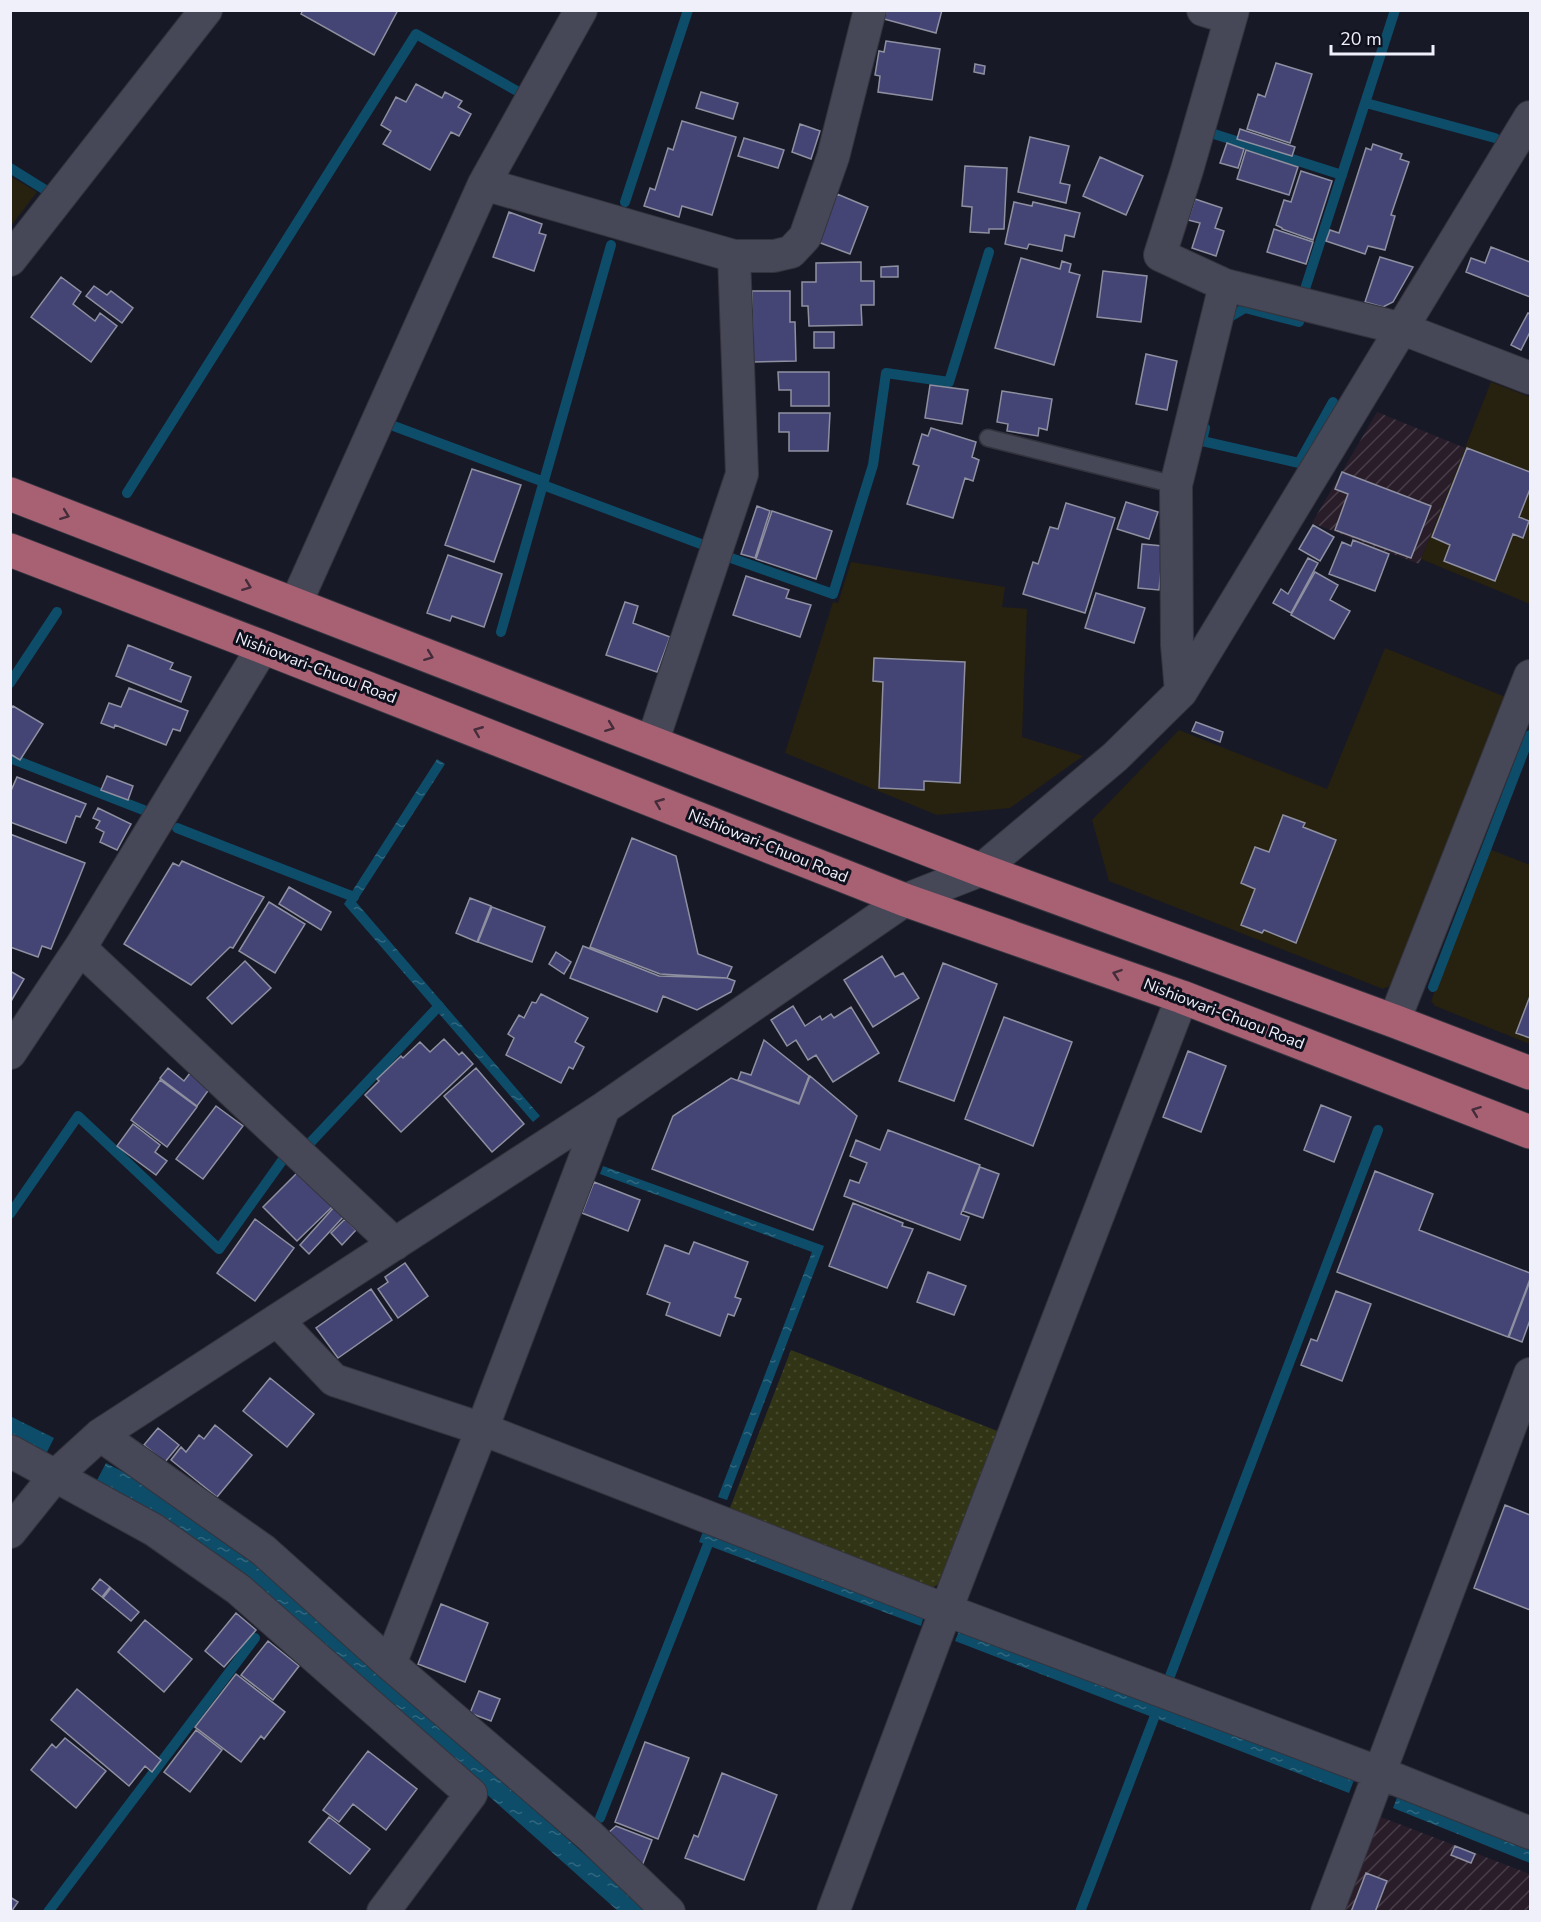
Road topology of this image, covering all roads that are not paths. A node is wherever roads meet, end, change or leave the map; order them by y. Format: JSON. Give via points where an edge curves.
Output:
{"nodes":[{"id":1,"x":206,"y":10,"type":"edge"},
{"id":2,"x":581,"y":10,"type":"edge"},
{"id":3,"x":870,"y":10,"type":"edge"},
{"id":4,"x":1222,"y":13,"type":"edge"},
{"id":5,"x":1530,"y":117,"type":"edge"},
{"id":6,"x":484,"y":184,"type":"junction"},
{"id":7,"x":734,"y":256,"type":"junction"},
{"id":8,"x":10,"y":261,"type":"edge"},
{"id":9,"x":1225,"y":285,"type":"junction"},
{"id":10,"x":1403,"y":329,"type":"junction"},
{"id":11,"x":1530,"y":378,"type":"edge"},
{"id":12,"x":988,"y":438,"type":"dead end"},
{"id":13,"x":1176,"y":485,"type":"junction"},
{"id":14,"x":10,"y":494,"type":"edge"},
{"id":15,"x":10,"y":550,"type":"edge"},
{"id":16,"x":295,"y":604,"type":"junction"},
{"id":17,"x":263,"y":647,"type":"junction"},
{"id":18,"x":1530,"y":676,"type":"edge"},
{"id":19,"x":1181,"y":692,"type":"junction"},
{"id":20,"x":652,"y":743,"type":"junction"},
{"id":21,"x":981,"y":870,"type":"junction"},
{"id":22,"x":905,"y":900,"type":"junction"},
{"id":23,"x":80,"y":948,"type":"junction"},
{"id":24,"x":1182,"y":997,"type":"junction"},
{"id":25,"x":1394,"y":1021,"type":"junction"},
{"id":26,"x":10,"y":1053,"type":"edge"},
{"id":27,"x":1530,"y":1073,"type":"edge"},
{"id":28,"x":604,"y":1108,"type":"junction"},
{"id":29,"x":1530,"y":1132,"type":"edge"},
{"id":30,"x":395,"y":1244,"type":"junction"},
{"id":31,"x":277,"y":1320,"type":"junction"},
{"id":32,"x":1530,"y":1374,"type":"edge"},
{"id":33,"x":482,"y":1429,"type":"junction"},
{"id":34,"x":100,"y":1435,"type":"junction"},
{"id":35,"x":10,"y":1451,"type":"edge"},
{"id":36,"x":55,"y":1476,"type":"junction"},
{"id":37,"x":10,"y":1532,"type":"edge"},
{"id":38,"x":946,"y":1610,"type":"junction"},
{"id":39,"x":390,"y":1664,"type":"junction"},
{"id":40,"x":1380,"y":1773,"type":"junction"},
{"id":41,"x":1530,"y":1833,"type":"edge"},
{"id":42,"x":383,"y":1911,"type":"edge"},
{"id":43,"x":669,"y":1911,"type":"edge"},
{"id":44,"x":833,"y":1911,"type":"edge"},
{"id":45,"x":1327,"y":1911,"type":"edge"}],
"edges":[{"from":1,"to":8,"type":"street"},
{"from":2,"to":6,"type":"street"},
{"from":3,"to":7,"type":"street","via":[[833,157],[805,237],[791,252]]},
{"from":4,"to":9,"type":"street","via":[[1187,170],[1160,255]]},
{"from":5,"to":10,"type":"street"},
{"from":6,"to":7,"type":"street"},
{"from":6,"to":16,"type":"street"},
{"from":7,"to":20,"type":"street","via":[[742,474]]},
{"from":9,"to":10,"type":"street"},
{"from":9,"to":13,"type":"street"},
{"from":10,"to":11,"type":"street"},
{"from":10,"to":19,"type":"street"},
{"from":12,"to":13,"type":"lane"},
{"from":13,"to":19,"type":"street"},
{"from":14,"to":16,"type":"main road","one_way":true},
{"from":15,"to":17,"type":"main road","name":"Nishiowari-Chuou Road"},
{"from":16,"to":20,"type":"main road","one_way":true},
{"from":22,"to":17,"type":"main road","name":"Nishiowari-Chuou Road","one_way":true},
{"from":17,"to":23,"type":"street"},
{"from":18,"to":25,"type":"street"},
{"from":19,"to":21,"type":"street","via":[[1115,757]]},
{"from":20,"to":21,"type":"main road"},
{"from":21,"to":22,"type":"street"},
{"from":21,"to":25,"type":"main road"},
{"from":24,"to":22,"type":"main road","name":"Nishiowari-Chuou Road","one_way":true},
{"from":22,"to":28,"type":"street"},
{"from":23,"to":26,"type":"street"},
{"from":23,"to":30,"type":"street"},
{"from":29,"to":24,"type":"main road","name":"Nishiowari-Chuou Road","one_way":true},
{"from":24,"to":38,"type":"street"},
{"from":25,"to":27,"type":"main road"},
{"from":28,"to":30,"type":"street"},
{"from":28,"to":33,"type":"street"},
{"from":30,"to":31,"type":"street"},
{"from":31,"to":33,"type":"street","via":[[334,1380]]},
{"from":31,"to":34,"type":"street"},
{"from":32,"to":40,"type":"street"},
{"from":33,"to":38,"type":"street"},
{"from":33,"to":39,"type":"street"},
{"from":34,"to":36,"type":"street"},
{"from":34,"to":39,"type":"street","via":[[263,1550]]},
{"from":35,"to":36,"type":"street"},
{"from":36,"to":37,"type":"street"},
{"from":36,"to":42,"type":"street","via":[[154,1530],[238,1589],[471,1794]]},
{"from":38,"to":40,"type":"street"},
{"from":38,"to":44,"type":"street"},
{"from":39,"to":43,"type":"street","via":[[588,1834]]},
{"from":40,"to":41,"type":"street"},
{"from":40,"to":45,"type":"street"}]}
